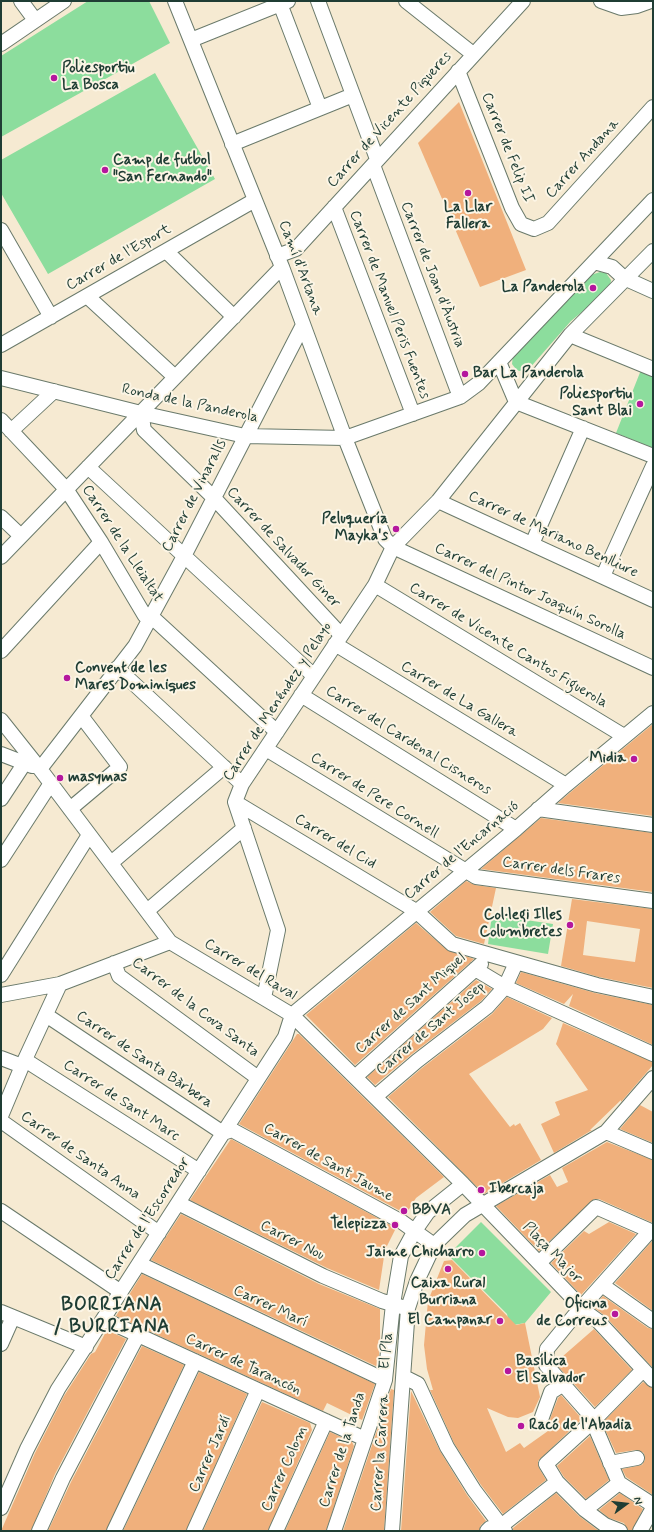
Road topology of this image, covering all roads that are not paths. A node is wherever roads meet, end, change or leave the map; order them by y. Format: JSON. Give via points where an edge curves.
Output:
{"nodes":[{"id":1,"x":21,"y":1,"type":"edge"},
{"id":2,"x":64,"y":1,"type":"edge"},
{"id":3,"x":175,"y":1,"type":"edge"},
{"id":4,"x":318,"y":1,"type":"edge"},
{"id":5,"x":406,"y":1,"type":"edge"},
{"id":6,"x":523,"y":1,"type":"edge"},
{"id":7,"x":601,"y":1,"type":"edge"},
{"id":8,"x":651,"y":1,"type":"edge"},
{"id":9,"x":283,"y":2,"type":"edge"},
{"id":10,"x":35,"y":20,"type":"junction"},
{"id":11,"x":191,"y":40,"type":"junction"},
{"id":12,"x":1,"y":44,"type":"edge"},
{"id":13,"x":473,"y":54,"type":"junction"},
{"id":14,"x":458,"y":71,"type":"junction"},
{"id":15,"x":353,"y":95,"type":"junction"},
{"id":16,"x":653,"y":107,"type":"edge"},
{"id":17,"x":320,"y":108,"type":"junction"},
{"id":18,"x":232,"y":144,"type":"junction"},
{"id":19,"x":375,"y":162,"type":"junction"},
{"id":20,"x":255,"y":200,"type":"junction"},
{"id":21,"x":653,"y":200,"type":"edge"},
{"id":22,"x":334,"y":207,"type":"junction"},
{"id":23,"x":534,"y":229,"type":"joint"},
{"id":24,"x":2,"y":232,"type":"edge"},
{"id":25,"x":166,"y":251,"type":"junction"},
{"id":26,"x":653,"y":251,"type":"edge"},
{"id":27,"x":279,"y":261,"type":"junction"},
{"id":28,"x":594,"y":262,"type":"junction"},
{"id":29,"x":624,"y":278,"type":"junction"},
{"id":30,"x":653,"y":290,"type":"edge"},
{"id":31,"x":87,"y":296,"type":"junction"},
{"id":32,"x":234,"y":316,"type":"junction"},
{"id":33,"x":51,"y":317,"type":"junction"},
{"id":34,"x":303,"y":325,"type":"junction"},
{"id":35,"x":570,"y":334,"type":"junction"},
{"id":36,"x":3,"y":340,"type":"edge"},
{"id":37,"x":499,"y":362,"type":"junction"},
{"id":38,"x":653,"y":369,"type":"edge"},
{"id":39,"x":175,"y":377,"type":"junction"},
{"id":40,"x":1,"y":378,"type":"edge"},
{"id":41,"x":54,"y":391,"type":"junction"},
{"id":42,"x":460,"y":397,"type":"junction"},
{"id":43,"x":516,"y":402,"type":"junction"},
{"id":44,"x":141,"y":413,"type":"junction"},
{"id":45,"x":413,"y":414,"type":"junction"},
{"id":46,"x":1,"y":420,"type":"edge"},
{"id":47,"x":583,"y":428,"type":"junction"},
{"id":48,"x":12,"y":431,"type":"junction"},
{"id":49,"x":245,"y":436,"type":"junction"},
{"id":50,"x":345,"y":438,"type":"junction"},
{"id":51,"x":653,"y":456,"type":"edge"},
{"id":52,"x":653,"y":466,"type":"edge"},
{"id":53,"x":88,"y":467,"type":"junction"},
{"id":54,"x":66,"y":490,"type":"junction"},
{"id":55,"x":214,"y":498,"type":"junction"},
{"id":56,"x":438,"y":501,"type":"junction"},
{"id":57,"x":1,"y":517,"type":"edge"},
{"id":58,"x":21,"y":536,"type":"junction"},
{"id":59,"x":101,"y":542,"type":"junction"},
{"id":60,"x":532,"y":544,"type":"junction"},
{"id":61,"x":393,"y":547,"type":"junction"},
{"id":62,"x":184,"y":556,"type":"junction"},
{"id":63,"x":1,"y":557,"type":"edge"},
{"id":64,"x":603,"y":576,"type":"junction"},
{"id":65,"x":375,"y":585,"type":"junction"},
{"id":66,"x":653,"y":600,"type":"edge"},
{"id":67,"x":149,"y":617,"type":"junction"},
{"id":68,"x":338,"y":640,"type":"junction"},
{"id":69,"x":1,"y":652,"type":"edge"},
{"id":70,"x":117,"y":668,"type":"junction"},
{"id":71,"x":653,"y":668,"type":"edge"},
{"id":72,"x":314,"y":676,"type":"junction"},
{"id":73,"x":301,"y":696,"type":"junction"},
{"id":74,"x":653,"y":713,"type":"edge"},
{"id":75,"x":82,"y":717,"type":"junction"},
{"id":76,"x":1,"y":720,"type":"edge"},
{"id":77,"x":277,"y":732,"type":"junction"},
{"id":78,"x":624,"y":736,"type":"junction"},
{"id":79,"x":266,"y":749,"type":"junction"},
{"id":80,"x":1,"y":754,"type":"edge"},
{"id":81,"x":24,"y":764,"type":"junction"},
{"id":82,"x":224,"y":767,"type":"junction"},
{"id":83,"x":40,"y":769,"type":"junction"},
{"id":84,"x":51,"y":783,"type":"junction"},
{"id":85,"x":242,"y":784,"type":"junction"},
{"id":86,"x":566,"y":785,"type":"junction"},
{"id":87,"x":1,"y":799,"type":"edge"},
{"id":88,"x":235,"y":802,"type":"junction"},
{"id":89,"x":70,"y":809,"type":"junction"},
{"id":90,"x":538,"y":809,"type":"junction"},
{"id":91,"x":653,"y":825,"type":"edge"},
{"id":92,"x":244,"y":828,"type":"junction"},
{"id":93,"x":516,"y":829,"type":"junction"},
{"id":94,"x":90,"y":835,"type":"junction"},
{"id":95,"x":1,"y":860,"type":"edge"},
{"id":96,"x":111,"y":863,"type":"junction"},
{"id":97,"x":465,"y":871,"type":"junction"},
{"id":98,"x":653,"y":901,"type":"edge"},
{"id":99,"x":147,"y":911,"type":"junction"},
{"id":100,"x":416,"y":911,"type":"junction"},
{"id":101,"x":170,"y":942,"type":"junction"},
{"id":102,"x":491,"y":956,"type":"junction"},
{"id":103,"x":114,"y":963,"type":"junction"},
{"id":104,"x":516,"y":963,"type":"junction"},
{"id":105,"x":475,"y":969,"type":"junction"},
{"id":106,"x":1,"y":975,"type":"edge"},
{"id":107,"x":60,"y":984,"type":"junction"},
{"id":108,"x":505,"y":987,"type":"junction"},
{"id":109,"x":1,"y":995,"type":"edge"},
{"id":110,"x":653,"y":997,"type":"edge"},
{"id":111,"x":264,"y":998,"type":"junction"},
{"id":112,"x":46,"y":1015,"type":"junction"},
{"id":113,"x":292,"y":1015,"type":"junction"},
{"id":114,"x":653,"y":1054,"type":"edge"},
{"id":115,"x":1,"y":1058,"type":"edge"},
{"id":116,"x":23,"y":1063,"type":"junction"},
{"id":117,"x":355,"y":1077,"type":"junction"},
{"id":118,"x":258,"y":1078,"type":"junction"},
{"id":119,"x":653,"y":1078,"type":"edge"},
{"id":120,"x":375,"y":1097,"type":"junction"},
{"id":121,"x":1,"y":1116,"type":"edge"},
{"id":122,"x":1,"y":1121,"type":"edge"},
{"id":123,"x":606,"y":1132,"type":"junction"},
{"id":124,"x":223,"y":1133,"type":"junction"},
{"id":125,"x":653,"y":1152,"type":"edge"},
{"id":126,"x":199,"y":1171,"type":"junction"},
{"id":127,"x":463,"y":1184,"type":"junction"},
{"id":128,"x":178,"y":1203,"type":"junction"},
{"id":129,"x":482,"y":1205,"type":"junction"},
{"id":130,"x":1,"y":1211,"type":"edge"},
{"id":131,"x":652,"y":1231,"type":"edge"},
{"id":132,"x":414,"y":1232,"type":"junction"},
{"id":133,"x":159,"y":1233,"type":"junction"},
{"id":134,"x":434,"y":1245,"type":"junction"},
{"id":135,"x":539,"y":1263,"type":"junction"},
{"id":136,"x":140,"y":1264,"type":"junction"},
{"id":137,"x":602,"y":1285,"type":"junction"},
{"id":138,"x":121,"y":1292,"type":"junction"},
{"id":139,"x":393,"y":1304,"type":"junction"},
{"id":140,"x":408,"y":1308,"type":"junction"},
{"id":141,"x":582,"y":1308,"type":"junction"},
{"id":142,"x":7,"y":1315,"type":"edge"},
{"id":143,"x":103,"y":1319,"type":"junction"},
{"id":144,"x":653,"y":1321,"type":"edge"},
{"id":145,"x":138,"y":1335,"type":"junction"},
{"id":146,"x":1,"y":1344,"type":"edge"},
{"id":147,"x":86,"y":1347,"type":"junction"},
{"id":148,"x":194,"y":1361,"type":"junction"},
{"id":149,"x":643,"y":1370,"type":"junction"},
{"id":150,"x":404,"y":1377,"type":"junction"},
{"id":151,"x":385,"y":1380,"type":"junction"},
{"id":152,"x":653,"y":1380,"type":"edge"},
{"id":153,"x":562,"y":1385,"type":"junction"},
{"id":154,"x":258,"y":1390,"type":"junction"},
{"id":155,"x":542,"y":1417,"type":"dead end"},
{"id":156,"x":326,"y":1421,"type":"junction"},
{"id":157,"x":591,"y":1423,"type":"junction"},
{"id":158,"x":365,"y":1439,"type":"junction"},
{"id":159,"x":637,"y":1458,"type":"dead end"},
{"id":160,"x":610,"y":1463,"type":"junction"},
{"id":161,"x":558,"y":1482,"type":"junction"},
{"id":162,"x":619,"y":1483,"type":"junction"},
{"id":163,"x":653,"y":1506,"type":"edge"},
{"id":164,"x":1,"y":1508,"type":"edge"},
{"id":165,"x":585,"y":1510,"type":"junction"},
{"id":166,"x":503,"y":1529,"type":"edge"},
{"id":167,"x":39,"y":1531,"type":"edge"},
{"id":168,"x":114,"y":1531,"type":"edge"},
{"id":169,"x":194,"y":1531,"type":"edge"},
{"id":170,"x":276,"y":1531,"type":"edge"},
{"id":171,"x":334,"y":1531,"type":"edge"},
{"id":172,"x":392,"y":1531,"type":"edge"},
{"id":173,"x":487,"y":1531,"type":"edge"},
{"id":174,"x":620,"y":1531,"type":"edge"},
{"id":175,"x":640,"y":1531,"type":"edge"}],
"edges":[{"from":1,"to":10,"type":"street"},
{"from":2,"to":10,"type":"street"},
{"from":3,"to":11,"type":"street","name":"Camí d'Artana"},
{"from":4,"to":15,"type":"street","name":"Carrer de Joan d'Àustria"},
{"from":5,"to":13,"type":"street"},
{"from":6,"to":13,"type":"street","name":"Carrer de Vicente Piqueres"},
{"from":7,"to":8,"type":"street","via":[[621,8]]},
{"from":9,"to":11,"type":"street"},
{"from":9,"to":17,"type":"street"},
{"from":10,"to":12,"type":"street"},
{"from":11,"to":18,"type":"street","name":"Camí d'Artana"},
{"from":13,"to":14,"type":"street","name":"Carrer de Vicente Piqueres"},
{"from":14,"to":19,"type":"street","name":"Carrer de Vicente Piqueres"},
{"from":14,"to":23,"type":"street","name":"Carrer de Felip II","via":[[512,208],[521,224]]},
{"from":15,"to":17,"type":"street"},
{"from":15,"to":19,"type":"street","name":"Carrer de Joan d'Àustria"},
{"from":16,"to":23,"type":"street","name":"Carrer Andana","via":[[548,223]]},
{"from":17,"to":18,"type":"street"},
{"from":18,"to":20,"type":"street","name":"Camí d'Artana"},
{"from":19,"to":22,"type":"street","name":"Carrer de Vicente Piqueres"},
{"from":19,"to":42,"type":"street","name":"Carrer de Joan d'Àustria"},
{"from":20,"to":25,"type":"street","name":"Carrer de l'Esport"},
{"from":20,"to":27,"type":"street","name":"Camí d'Artana"},
{"from":21,"to":28,"type":"street","name":"Ronda de la Panderola"},
{"from":22,"to":27,"type":"street","name":"Carrer de Vicente Piqueres","via":[[296,249]]},
{"from":22,"to":45,"type":"street","name":"Carrer de Manuel Peris Fuentes"},
{"from":24,"to":33,"type":"street"},
{"from":25,"to":31,"type":"street","name":"Carrer de l'Esport"},
{"from":25,"to":32,"type":"street"},
{"from":26,"to":29,"type":"street","name":"Carrer de Menéndez y Pelayo"},
{"from":27,"to":32,"type":"street"},
{"from":27,"to":34,"type":"street","name":"Camí d'Artana"},
{"from":28,"to":29,"type":"street","via":[[612,267]]},
{"from":28,"to":37,"type":"street","name":"Ronda de la Panderola"},
{"from":29,"to":30,"type":"street"},
{"from":29,"to":35,"type":"street","name":"Carrer de Menéndez y Pelayo"},
{"from":31,"to":33,"type":"street","name":"Carrer de l'Esport"},
{"from":31,"to":39,"type":"street"},
{"from":32,"to":39,"type":"street"},
{"from":33,"to":36,"type":"street","name":"Carrer de l'Esport"},
{"from":34,"to":49,"type":"street","name":"Carrer de Vinaralls"},
{"from":34,"to":50,"type":"street","name":"Camí d'Artana"},
{"from":35,"to":38,"type":"street"},
{"from":35,"to":43,"type":"street","name":"Carrer de Menéndez y Pelayo"},
{"from":37,"to":42,"type":"street","name":"Ronda de la Panderola","via":[[479,383]]},
{"from":37,"to":43,"type":"street"},
{"from":39,"to":44,"type":"street"},
{"from":40,"to":41,"type":"street","name":"Ronda de la Panderola"},
{"from":41,"to":44,"type":"street","name":"Ronda de la Panderola"},
{"from":41,"to":48,"type":"street"},
{"from":42,"to":45,"type":"street","name":"Ronda de la Panderola"},
{"from":43,"to":47,"type":"street"},
{"from":43,"to":56,"type":"street","name":"Carrer de Menéndez y Pelayo"},
{"from":44,"to":49,"type":"street","name":"Ronda de la Panderola"},
{"from":44,"to":53,"type":"street"},
{"from":44,"to":55,"type":"street","name":"Carrer de Salvador Giner","via":[[144,430]]},
{"from":45,"to":50,"type":"street","name":"Ronda de la Panderola"},
{"from":46,"to":48,"type":"street","name":"Carrer de la Lleialtat"},
{"from":47,"to":51,"type":"street"},
{"from":47,"to":60,"type":"street"},
{"from":48,"to":54,"type":"street","name":"Carrer de la Lleialtat"},
{"from":49,"to":50,"type":"street","name":"Ronda de la Panderola"},
{"from":49,"to":55,"type":"street","name":"Carrer de Vinaralls"},
{"from":50,"to":61,"type":"street","name":"Camí d'Artana","via":[[385,538]]},
{"from":52,"to":64,"type":"street"},
{"from":53,"to":54,"type":"street"},
{"from":53,"to":62,"type":"street"},
{"from":54,"to":58,"type":"street"},
{"from":54,"to":59,"type":"street","name":"Carrer de la Lleialtat"},
{"from":55,"to":62,"type":"street","name":"Carrer de Vinaralls"},
{"from":55,"to":68,"type":"street","name":"Carrer de Salvador Giner"},
{"from":56,"to":60,"type":"street","name":"Carrer de Mariano Benlliure"},
{"from":56,"to":61,"type":"street","name":"Carrer de Menéndez y Pelayo"},
{"from":57,"to":58,"type":"street"},
{"from":58,"to":63,"type":"street"},
{"from":59,"to":67,"type":"street","name":"Carrer de la Lleialtat","via":[[145,616]]},
{"from":59,"to":69,"type":"street"},
{"from":60,"to":64,"type":"street","name":"Carrer de Mariano Benlliure"},
{"from":61,"to":65,"type":"street","name":"Carrer de Menéndez y Pelayo"},
{"from":61,"to":71,"type":"street","name":"Carrer del Pintor Joaquín Sorolla"},
{"from":62,"to":67,"type":"street","name":"Carrer de Vinaralls"},
{"from":62,"to":72,"type":"street"},
{"from":64,"to":66,"type":"street","name":"Carrer de Mariano Benlliure"},
{"from":65,"to":68,"type":"street","name":"Carrer de Menéndez y Pelayo"},
{"from":65,"to":78,"type":"street","name":"Carrer de Vicente Cantos Figuerola"},
{"from":67,"to":70,"type":"street","name":"Carrer de Vinaralls","via":[[135,646]]},
{"from":67,"to":77,"type":"street","name":"Carrer de la Lleialtat"},
{"from":68,"to":72,"type":"street","name":"Carrer de Menéndez y Pelayo"},
{"from":68,"to":86,"type":"street","name":"Carrer de La Gallera"},
{"from":70,"to":75,"type":"street","name":"Carrer de Vinaralls"},
{"from":70,"to":82,"type":"street"},
{"from":72,"to":73,"type":"street","name":"Carrer de Menéndez y Pelayo"},
{"from":73,"to":77,"type":"street","name":"Carrer de Menéndez y Pelayo"},
{"from":73,"to":93,"type":"street","name":"Carrer del Cardenal Cisneros"},
{"from":74,"to":78,"type":"street","name":"Carrer de l'Encarnació"},
{"from":75,"to":83,"type":"street","name":"Carrer de Vinaralls"},
{"from":75,"to":89,"type":"street","via":[[120,767]]},
{"from":76,"to":83,"type":"street","name":"Carrer del Raval"},
{"from":77,"to":79,"type":"street","name":"Carrer de Menéndez y Pelayo"},
{"from":78,"to":86,"type":"street","name":"Carrer de l'Encarnació"},
{"from":79,"to":85,"type":"street","name":"Carrer de Menéndez y Pelayo"},
{"from":79,"to":97,"type":"street","name":"Carrer de Pere Cornell"},
{"from":80,"to":81,"type":"street"},
{"from":81,"to":83,"type":"street"},
{"from":81,"to":87,"type":"street"},
{"from":82,"to":85,"type":"street"},
{"from":82,"to":96,"type":"street"},
{"from":83,"to":84,"type":"street","name":"Carrer del Raval"},
{"from":84,"to":89,"type":"street","name":"Carrer del Raval"},
{"from":84,"to":95,"type":"street"},
{"from":85,"to":88,"type":"street","name":"Carrer de Menéndez y Pelayo"},
{"from":86,"to":90,"type":"street","name":"Carrer de l'Encarnació"},
{"from":88,"to":92,"type":"street","name":"Carrer de Menéndez y Pelayo"},
{"from":88,"to":100,"type":"street","name":"Carrer del Cid"},
{"from":89,"to":94,"type":"street","name":"Carrer del Raval"},
{"from":90,"to":91,"type":"street"},
{"from":90,"to":93,"type":"street","name":"Carrer de l'Encarnació"},
{"from":92,"to":99,"type":"street"},
{"from":92,"to":111,"type":"street","name":"Carrer de Menéndez y Pelayo","via":[[278,930]]},
{"from":93,"to":97,"type":"street","name":"Carrer de l'Encarnació"},
{"from":94,"to":96,"type":"street","name":"Carrer del Raval"},
{"from":94,"to":106,"type":"street"},
{"from":96,"to":99,"type":"street","name":"Carrer del Raval"},
{"from":97,"to":98,"type":"street","name":"Carrer dels Frares","via":[[476,876]]},
{"from":97,"to":100,"type":"street","name":"Carrer de l'Encarnació"},
{"from":99,"to":101,"type":"street","name":"Carrer del Raval"},
{"from":100,"to":102,"type":"street","name":"Carrer del Cid","via":[[452,944]]},
{"from":100,"to":113,"type":"street","name":"Carrer de l'Encarnació"},
{"from":101,"to":103,"type":"street"},
{"from":101,"to":111,"type":"street","name":"Carrer del Raval"},
{"from":102,"to":104,"type":"street","name":"Carrer del Cid"},
{"from":102,"to":105,"type":"street","name":"Carrer de Sant Miquel"},
{"from":103,"to":107,"type":"street"},
{"from":103,"to":118,"type":"street","name":"Carrer de la Cova Santa","via":[[119,976]]},
{"from":104,"to":108,"type":"street","name":"Carrer de Sant Josep"},
{"from":104,"to":110,"type":"street","name":"Carrer del Cid"},
{"from":105,"to":108,"type":"street"},
{"from":105,"to":117,"type":"street","name":"Carrer de Sant Miquel"},
{"from":107,"to":109,"type":"street"},
{"from":107,"to":112,"type":"street"},
{"from":108,"to":114,"type":"street"},
{"from":108,"to":120,"type":"street","name":"Carrer de Sant Josep","via":[[487,1007]]},
{"from":111,"to":113,"type":"street","name":"Carrer del Raval"},
{"from":112,"to":116,"type":"street"},
{"from":112,"to":124,"type":"street","name":"Carrer de Santa Bàrbera"},
{"from":113,"to":117,"type":"street","name":"Carrer del Raval"},
{"from":113,"to":118,"type":"street","name":"Carrer de l'Escorredor","via":[[285,1037]]},
{"from":115,"to":116,"type":"street","name":"Carrer de Sant Marc"},
{"from":116,"to":121,"type":"street"},
{"from":116,"to":126,"type":"street","name":"Carrer de Sant Marc"},
{"from":117,"to":120,"type":"street","name":"Carrer del Raval"},
{"from":118,"to":124,"type":"street","name":"Carrer de l'Escorredor"},
{"from":119,"to":123,"type":"street","name":"El Pla"},
{"from":120,"to":127,"type":"street","name":"Carrer del Raval"},
{"from":122,"to":133,"type":"street","name":"Carrer de Santa Anna"},
{"from":123,"to":125,"type":"street"},
{"from":123,"to":129,"type":"street","name":"El Pla"},
{"from":124,"to":126,"type":"street","name":"Carrer de l'Escorredor"},
{"from":124,"to":132,"type":"street","name":"Carrer de Sant Jaume","via":[[232,1130],[402,1222]]},
{"from":126,"to":128,"type":"street","name":"Carrer de l'Escorredor"},
{"from":127,"to":129,"type":"street"},
{"from":127,"to":132,"type":"street","name":"El Pla","via":[[428,1212]]},
{"from":128,"to":133,"type":"street","name":"Carrer de l'Escorredor"},
{"from":128,"to":139,"type":"street","name":"Carrer Nou","via":[[323,1276]]},
{"from":129,"to":134,"type":"street","name":"El Pla","via":[[465,1216]]},
{"from":129,"to":135,"type":"street","name":"Plaça Major"},
{"from":130,"to":138,"type":"street"},
{"from":131,"to":135,"type":"street","via":[[596,1207]]},
{"from":131,"to":137,"type":"street"},
{"from":132,"to":134,"type":"street"},
{"from":132,"to":139,"type":"street","name":"El Pla","via":[[401,1256]]},
{"from":133,"to":136,"type":"street","name":"Carrer de l'Escorredor"},
{"from":134,"to":140,"type":"street","name":"El Pla","via":[[417,1280]]},
{"from":135,"to":141,"type":"street","name":"Plaça Major"},
{"from":136,"to":138,"type":"street","name":"Carrer de l'Escorredor"},
{"from":136,"to":151,"type":"street","name":"Carrer Marí"},
{"from":137,"to":141,"type":"street"},
{"from":137,"to":144,"type":"street"},
{"from":138,"to":143,"type":"street","name":"Carrer de l'Escorredor"},
{"from":139,"to":140,"type":"street"},
{"from":139,"to":151,"type":"street","name":"El Pla"},
{"from":140,"to":150,"type":"street","name":"El Pla"},
{"from":141,"to":149,"type":"street","via":[[598,1321]]},
{"from":141,"to":153,"type":"street","name":"Plaça Major","via":[[547,1349],[546,1365]]},
{"from":142,"to":146,"type":"street"},
{"from":142,"to":147,"type":"street"},
{"from":143,"to":145,"type":"street","name":"Carrer de Tarancón"},
{"from":143,"to":147,"type":"street","name":"Carrer de l'Escorredor"},
{"from":145,"to":148,"type":"street","name":"Carrer de Tarancón"},
{"from":145,"to":167,"type":"street","via":[[62,1478]]},
{"from":147,"to":164,"type":"street","name":"Carrer de l'Escorredor","via":[[27,1449]]},
{"from":148,"to":154,"type":"street","name":"Carrer de Tarancón"},
{"from":148,"to":168,"type":"street"},
{"from":149,"to":152,"type":"street"},
{"from":149,"to":157,"type":"street"},
{"from":150,"to":151,"type":"street","name":"El Pla"},
{"from":150,"to":166,"type":"street","via":[[418,1384],[447,1447]]},
{"from":150,"to":172,"type":"street","name":"Carrer la Carrera"},
{"from":151,"to":158,"type":"street","name":"Carrer de la Tanda"},
{"from":153,"to":155,"type":"street","via":[[551,1392]]},
{"from":153,"to":157,"type":"street","name":"Plaça Major","via":[[591,1416]]},
{"from":154,"to":156,"type":"street","name":"Carrer de Tarancón"},
{"from":154,"to":169,"type":"street","name":"Carrer Jardí"},
{"from":156,"to":158,"type":"street","name":"Carrer de Tarancón"},
{"from":156,"to":170,"type":"street","name":"Carrer Colom"},
{"from":157,"to":160,"type":"street","name":"Plaça Major"},
{"from":157,"to":161,"type":"street","via":[[546,1464]]},
{"from":158,"to":171,"type":"street","name":"Carrer de la Tanda"},
{"from":159,"to":160,"type":"street"},
{"from":160,"to":162,"type":"street","name":"Plaça Major"},
{"from":161,"to":165,"type":"street"},
{"from":161,"to":166,"type":"street"},
{"from":162,"to":163,"type":"street"},
{"from":162,"to":165,"type":"street"},
{"from":163,"to":175,"type":"street"},
{"from":165,"to":174,"type":"street"},
{"from":166,"to":173,"type":"street","via":[[490,1528]]}]}
